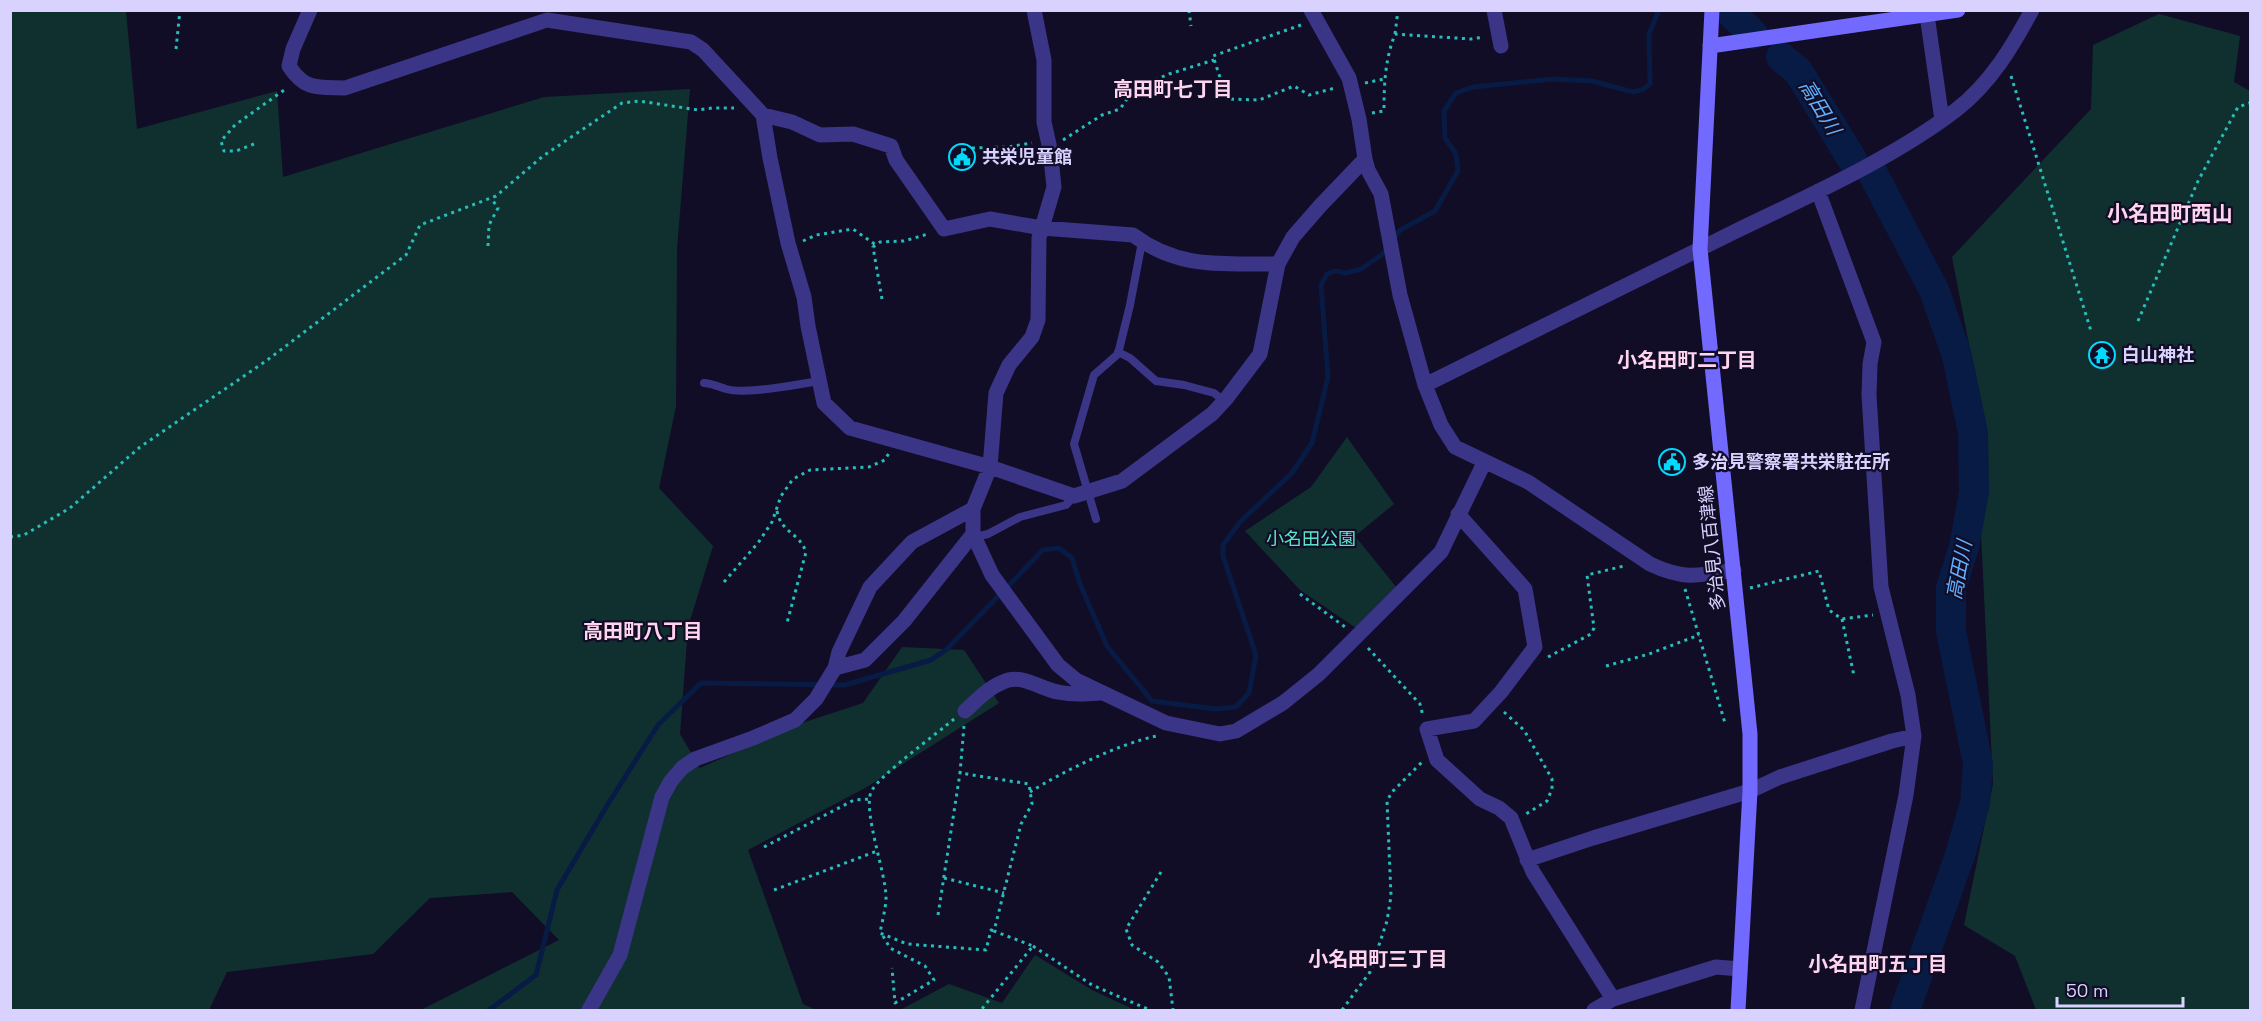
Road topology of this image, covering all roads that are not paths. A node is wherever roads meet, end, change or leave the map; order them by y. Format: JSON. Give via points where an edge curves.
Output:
{"nodes":[{"id":1,"x":310,"y":10,"type":"edge"},
{"id":2,"x":1034,"y":10,"type":"edge"},
{"id":3,"x":1494,"y":10,"type":"edge"},
{"id":4,"x":1712,"y":10,"type":"edge"},
{"id":5,"x":1958,"y":10,"type":"edge"},
{"id":6,"x":2032,"y":10,"type":"edge"},
{"id":7,"x":1933,"y":13,"type":"edge"},
{"id":8,"x":1314,"y":14,"type":"edge"},
{"id":9,"x":1499,"y":40,"type":"road end"},
{"id":10,"x":1710,"y":46,"type":"junction"},
{"id":11,"x":760,"y":112,"type":"junction"},
{"id":12,"x":1942,"y":120,"type":"junction"},
{"id":13,"x":1365,"y":159,"type":"junction"},
{"id":14,"x":1818,"y":191,"type":"junction"},
{"id":15,"x":1042,"y":228,"type":"junction"},
{"id":16,"x":1142,"y":242,"type":"junction"},
{"id":17,"x":1700,"y":249,"type":"junction"},
{"id":18,"x":1278,"y":264,"type":"junction"},
{"id":19,"x":1118,"y":351,"type":"junction"},
{"id":20,"x":820,"y":381,"type":"junction"},
{"id":21,"x":704,"y":383,"type":"dead end"},
{"id":22,"x":1425,"y":385,"type":"junction"},
{"id":23,"x":1224,"y":400,"type":"junction"},
{"id":24,"x":1484,"y":463,"type":"junction"},
{"id":25,"x":990,"y":467,"type":"junction"},
{"id":26,"x":1080,"y":494,"type":"junction"},
{"id":27,"x":973,"y":509,"type":"junction"},
{"id":28,"x":1458,"y":514,"type":"junction"},
{"id":29,"x":1096,"y":519,"type":"dead end"},
{"id":30,"x":974,"y":535,"type":"junction"},
{"id":31,"x":1734,"y":570,"type":"junction"},
{"id":32,"x":833,"y":671,"type":"junction"},
{"id":33,"x":1100,"y":693,"type":"junction"},
{"id":34,"x":965,"y":711,"type":"road end"},
{"id":35,"x":1914,"y":736,"type":"junction"},
{"id":36,"x":1750,"y":791,"type":"junction"},
{"id":37,"x":1527,"y":860,"type":"junction"},
{"id":38,"x":1740,"y":969,"type":"junction"},
{"id":39,"x":1613,"y":999,"type":"junction"},
{"id":40,"x":589,"y":1011,"type":"edge"},
{"id":41,"x":1594,"y":1011,"type":"edge"},
{"id":42,"x":1738,"y":1011,"type":"edge"},
{"id":43,"x":1862,"y":1011,"type":"edge"}],
"edges":[{"from":1,"to":11,"type":"street","via":[[289,66],[298,80],[315,87],[345,88],[546,20],[691,42]]},
{"from":2,"to":15,"type":"street","via":[[1044,60],[1044,122],[1054,187]]},
{"from":3,"to":9,"type":"street"},
{"from":4,"to":10,"type":"main road","name":"多治見八百津線"},
{"from":5,"to":7,"type":"main road"},
{"from":6,"to":12,"type":"street","via":[[1987,80]]},
{"from":7,"to":10,"type":"main road"},
{"from":7,"to":12,"type":"street"},
{"from":8,"to":13,"type":"street","via":[[1351,83]]},
{"from":10,"to":17,"type":"main road","name":"多治見八百津線"},
{"from":11,"to":15,"type":"street","via":[[820,135],[853,134],[891,146],[896,160],[944,229],[990,219]]},
{"from":11,"to":20,"type":"street"},
{"from":12,"to":14,"type":"street"},
{"from":13,"to":18,"type":"street","via":[[1293,237]]},
{"from":13,"to":22,"type":"street","via":[[1381,194],[1400,295]]},
{"from":14,"to":17,"type":"street"},
{"from":14,"to":35,"type":"street","via":[[1874,342],[1869,394],[1881,587],[1908,695]]},
{"from":15,"to":16,"type":"street","via":[[1133,235]]},
{"from":15,"to":25,"type":"street","via":[[1038,320],[996,393]]},
{"from":16,"to":18,"type":"street","via":[[1191,262]]},
{"from":16,"to":19,"type":"lane"},
{"from":17,"to":22,"type":"street"},
{"from":17,"to":31,"type":"main road","name":"多治見八百津線"},
{"from":18,"to":23,"type":"street","via":[[1260,354]]},
{"from":19,"to":23,"type":"lane","via":[[1156,381],[1214,393]]},
{"from":19,"to":26,"type":"lane","via":[[1094,375],[1074,444]]},
{"from":20,"to":21,"type":"lane","via":[[763,390],[726,389]]},
{"from":20,"to":25,"type":"street","via":[[825,404],[849,428]]},
{"from":22,"to":24,"type":"street","via":[[1455,447]]},
{"from":23,"to":26,"type":"street","via":[[1212,414],[1122,482]]},
{"from":24,"to":28,"type":"street"},
{"from":24,"to":31,"type":"street","via":[[1528,482],[1641,558],[1670,573],[1692,577]]},
{"from":25,"to":26,"type":"street"},
{"from":25,"to":27,"type":"street"},
{"from":26,"to":29,"type":"lane"},
{"from":26,"to":30,"type":"lane","via":[[1066,505],[1020,517],[988,534]]},
{"from":27,"to":30,"type":"street"},
{"from":27,"to":32,"type":"street","via":[[912,542],[870,587]]},
{"from":28,"to":33,"type":"street","via":[[1441,552],[1319,674],[1283,703],[1236,731],[1220,734],[1166,723]]},
{"from":28,"to":37,"type":"street","via":[[1525,589],[1535,647],[1474,721],[1427,729],[1437,760],[1480,799],[1511,818]]},
{"from":30,"to":32,"type":"street","via":[[904,621],[865,660]]},
{"from":30,"to":33,"type":"street","via":[[997,582],[1058,665]]},
{"from":31,"to":36,"type":"main road","name":"多治見八百津線","via":[[1749,734]]},
{"from":32,"to":40,"type":"street","via":[[795,720],[695,759],[671,781],[662,797],[620,955]]},
{"from":33,"to":34,"type":"street","via":[[1054,692],[1029,681],[1005,680]]},
{"from":35,"to":36,"type":"street","via":[[1780,777]]},
{"from":35,"to":43,"type":"street","via":[[1906,795]]},
{"from":36,"to":37,"type":"street"},
{"from":36,"to":38,"type":"main road","name":"多治見八百津線"},
{"from":37,"to":39,"type":"street"},
{"from":38,"to":39,"type":"street","via":[[1716,967]]},
{"from":38,"to":42,"type":"main road","name":"多治見八百津線"},
{"from":39,"to":41,"type":"street"}]}
